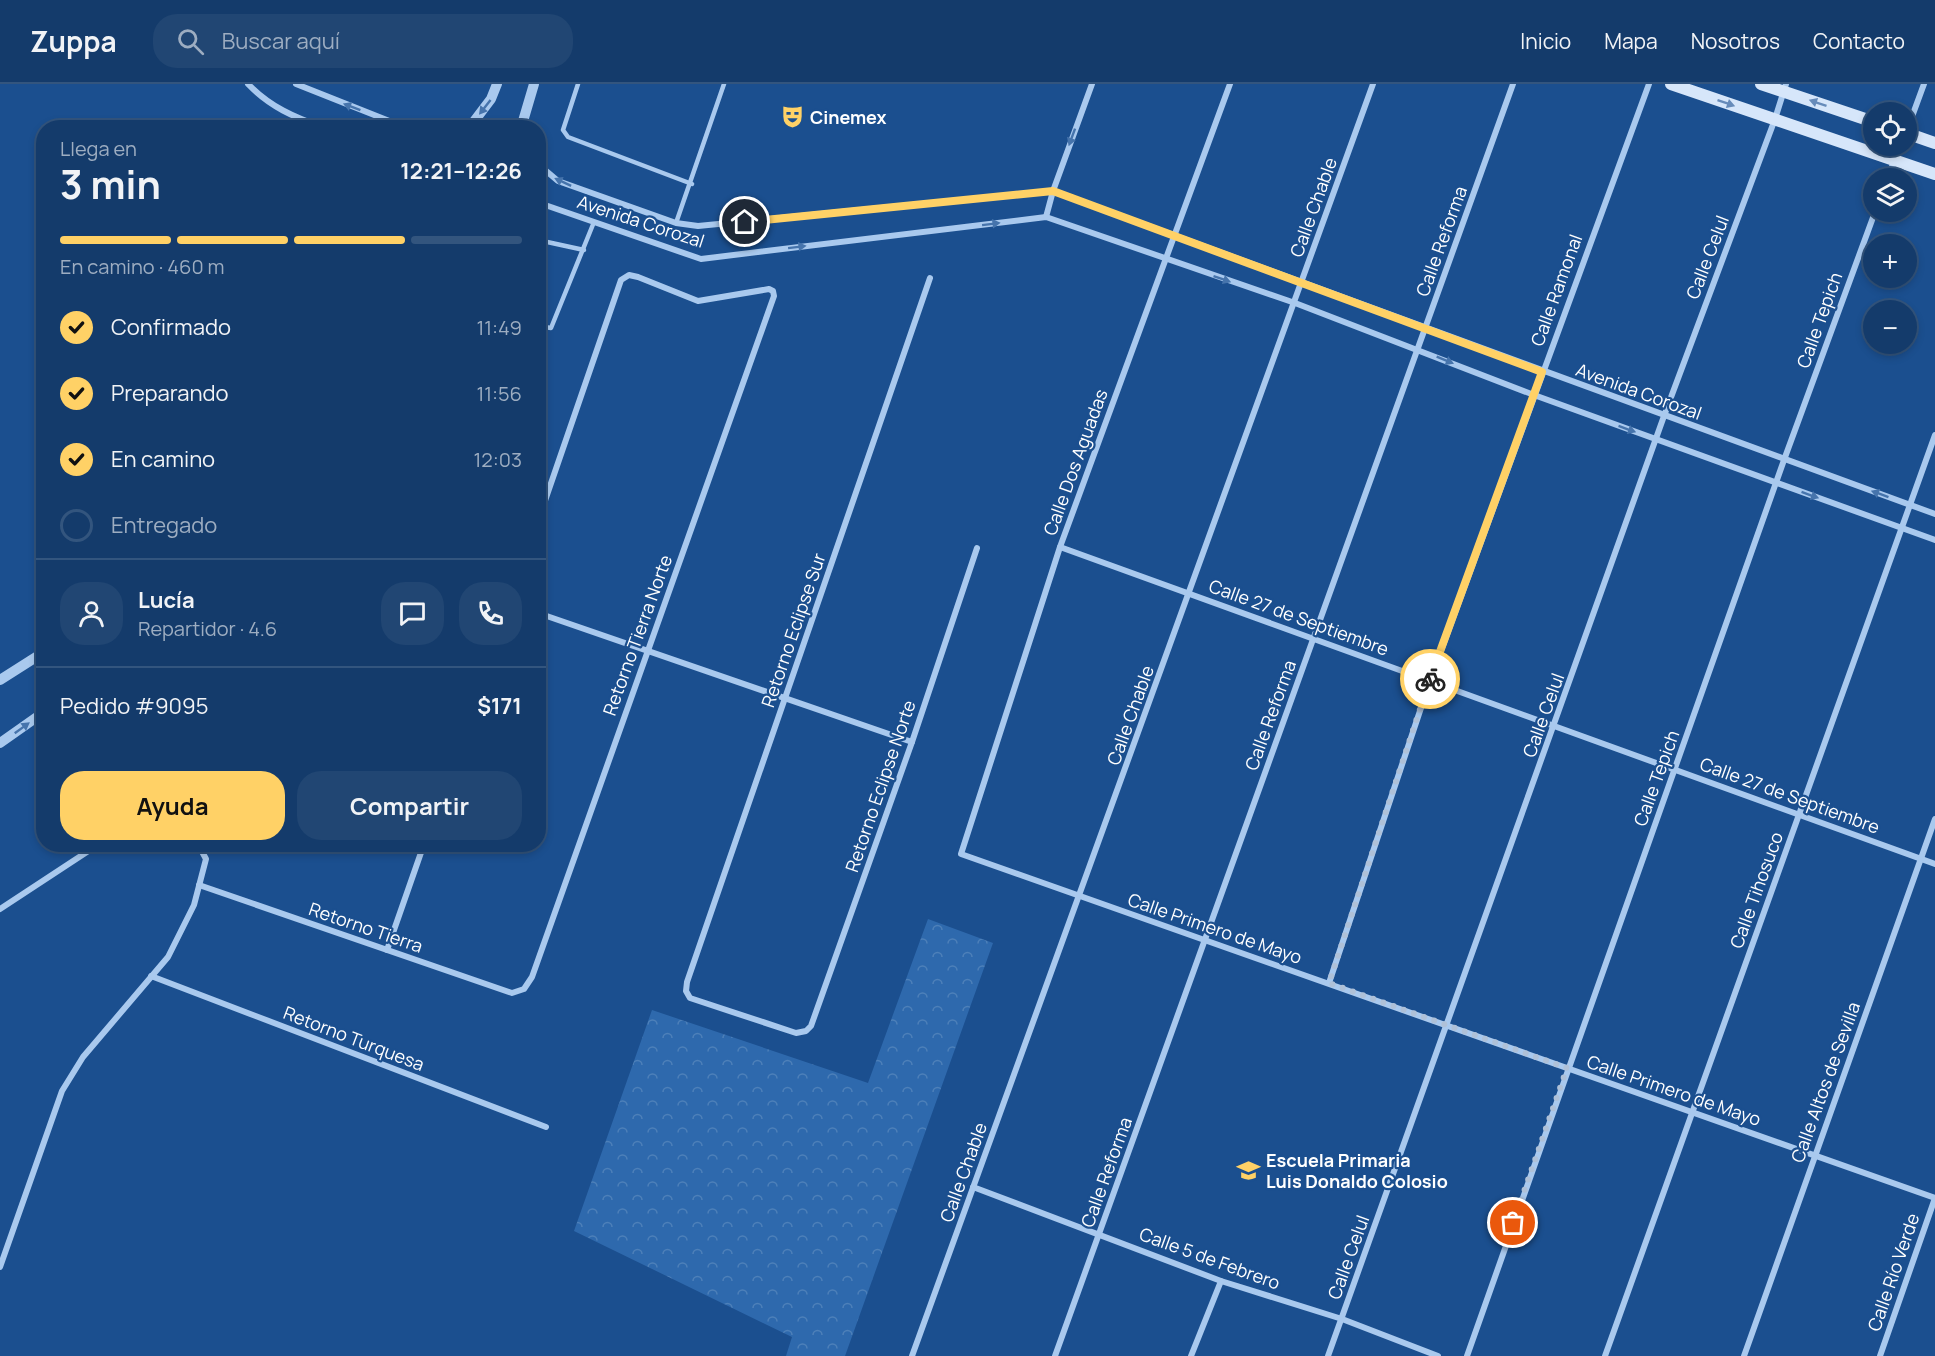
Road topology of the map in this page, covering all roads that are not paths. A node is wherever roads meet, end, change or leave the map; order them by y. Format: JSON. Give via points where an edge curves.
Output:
{"nodes":[{"id":1,"x":248,"y":84,"type":"edge"},
{"id":2,"x":297,"y":84,"type":"edge"},
{"id":3,"x":497,"y":84,"type":"edge"},
{"id":4,"x":534,"y":84,"type":"edge"},
{"id":5,"x":578,"y":84,"type":"edge"},
{"id":6,"x":724,"y":84,"type":"edge"},
{"id":7,"x":1092,"y":84,"type":"edge"},
{"id":8,"x":1230,"y":84,"type":"edge"},
{"id":9,"x":1373,"y":84,"type":"edge"},
{"id":10,"x":1513,"y":84,"type":"edge"},
{"id":11,"x":1649,"y":84,"type":"edge"},
{"id":12,"x":1671,"y":84,"type":"edge"},
{"id":13,"x":1761,"y":84,"type":"edge"},
{"id":14,"x":1924,"y":84,"type":"edge"},
{"id":15,"x":1784,"y":88,"type":"edge"},
{"id":16,"x":1917,"y":103,"type":"edge"},
{"id":17,"x":1863,"y":118,"type":"edge"},
{"id":18,"x":1775,"y":119,"type":"junction"},
{"id":19,"x":303,"y":120,"type":"edge"},
{"id":20,"x":387,"y":120,"type":"edge"},
{"id":21,"x":475,"y":120,"type":"edge"},
{"id":22,"x":523,"y":120,"type":"edge"},
{"id":23,"x":1917,"y":137,"type":"edge"},
{"id":24,"x":1935,"y":143,"type":"edge"},
{"id":25,"x":1896,"y":156,"type":"edge"},
{"id":26,"x":1894,"y":160,"type":"junction"},
{"id":27,"x":1891,"y":168,"type":"edge"},
{"id":28,"x":546,"y":171,"type":"edge"},
{"id":29,"x":1935,"y":174,"type":"edge"},
{"id":30,"x":692,"y":184,"type":"junction"},
{"id":31,"x":1053,"y":191,"type":"junction"},
{"id":32,"x":546,"y":206,"type":"edge"},
{"id":33,"x":1046,"y":217,"type":"junction"},
{"id":34,"x":594,"y":222,"type":"junction"},
{"id":35,"x":1871,"y":222,"type":"edge"},
{"id":36,"x":676,"y":223,"type":"junction"},
{"id":37,"x":1176,"y":235,"type":"junction"},
{"id":38,"x":546,"y":242,"type":"edge"},
{"id":39,"x":584,"y":250,"type":"junction"},
{"id":40,"x":1167,"y":260,"type":"junction"},
{"id":41,"x":930,"y":278,"type":"dead end"},
{"id":42,"x":1302,"y":281,"type":"junction"},
{"id":43,"x":1295,"y":303,"type":"junction"},
{"id":44,"x":546,"y":327,"type":"edge"},
{"id":45,"x":1425,"y":328,"type":"junction"},
{"id":46,"x":1418,"y":349,"type":"junction"},
{"id":47,"x":1542,"y":372,"type":"junction"},
{"id":48,"x":1534,"y":395,"type":"junction"},
{"id":49,"x":1664,"y":416,"type":"junction"},
{"id":50,"x":1935,"y":435,"type":"edge"},
{"id":51,"x":1657,"y":440,"type":"junction"},
{"id":52,"x":1784,"y":460,"type":"junction"},
{"id":53,"x":1777,"y":483,"type":"junction"},
{"id":54,"x":546,"y":498,"type":"edge"},
{"id":55,"x":1910,"y":505,"type":"junction"},
{"id":56,"x":1935,"y":514,"type":"edge"},
{"id":57,"x":1903,"y":528,"type":"junction"},
{"id":58,"x":1935,"y":540,"type":"edge"},
{"id":59,"x":1059,"y":546,"type":"junction"},
{"id":60,"x":977,"y":548,"type":"dead end"},
{"id":61,"x":1190,"y":594,"type":"junction"},
{"id":62,"x":546,"y":616,"type":"edge"},
{"id":63,"x":1314,"y":639,"type":"junction"},
{"id":64,"x":647,"y":650,"type":"junction"},
{"id":65,"x":36,"y":657,"type":"edge"},
{"id":66,"x":0,"y":680,"type":"edge"},
{"id":67,"x":1430,"y":681,"type":"junction"},
{"id":68,"x":786,"y":698,"type":"junction"},
{"id":69,"x":36,"y":718,"type":"edge"},
{"id":70,"x":1555,"y":726,"type":"junction"},
{"id":71,"x":912,"y":742,"type":"junction"},
{"id":72,"x":0,"y":743,"type":"edge"},
{"id":73,"x":1675,"y":770,"type":"junction"},
{"id":74,"x":1799,"y":815,"type":"junction"},
{"id":75,"x":1935,"y":819,"type":"edge"},
{"id":76,"x":87,"y":852,"type":"edge"},
{"id":77,"x":202,"y":852,"type":"edge"},
{"id":78,"x":421,"y":852,"type":"edge"},
{"id":79,"x":961,"y":854,"type":"joint"},
{"id":80,"x":1921,"y":859,"type":"junction"},
{"id":81,"x":1935,"y":864,"type":"edge"},
{"id":82,"x":199,"y":885,"type":"junction"},
{"id":83,"x":1079,"y":897,"type":"junction"},
{"id":84,"x":0,"y":909,"type":"edge"},
{"id":85,"x":1205,"y":941,"type":"junction"},
{"id":86,"x":387,"y":950,"type":"junction"},
{"id":87,"x":151,"y":976,"type":"junction"},
{"id":88,"x":1329,"y":983,"type":"junction"},
{"id":89,"x":524,"y":989,"type":"joint"},
{"id":90,"x":1448,"y":1026,"type":"junction"},
{"id":91,"x":806,"y":1031,"type":"joint"},
{"id":92,"x":1567,"y":1068,"type":"junction"},
{"id":93,"x":1690,"y":1112,"type":"junction"},
{"id":94,"x":546,"y":1127,"type":"dead end"},
{"id":95,"x":1815,"y":1156,"type":"junction"},
{"id":96,"x":973,"y":1187,"type":"junction"},
{"id":97,"x":1935,"y":1198,"type":"edge"},
{"id":98,"x":1100,"y":1234,"type":"junction"},
{"id":99,"x":0,"y":1267,"type":"edge"},
{"id":100,"x":1221,"y":1281,"type":"junction"},
{"id":101,"x":1342,"y":1319,"type":"junction"},
{"id":102,"x":912,"y":1356,"type":"edge"},
{"id":103,"x":1055,"y":1356,"type":"edge"},
{"id":104,"x":1191,"y":1356,"type":"edge"},
{"id":105,"x":1328,"y":1356,"type":"edge"},
{"id":106,"x":1438,"y":1356,"type":"edge"},
{"id":107,"x":1467,"y":1356,"type":"edge"},
{"id":108,"x":1605,"y":1356,"type":"edge"},
{"id":109,"x":1744,"y":1356,"type":"edge"},
{"id":110,"x":1880,"y":1356,"type":"edge"}],
"edges":[{"from":1,"to":19,"type":"street","via":[[262,100]]},
{"from":20,"to":2,"type":"street","one_way":true},
{"from":3,"to":21,"type":"street","one_way":true},
{"from":4,"to":22,"type":"street"},
{"from":5,"to":30,"type":"lane","via":[[563,130],[568,137]]},
{"from":6,"to":30,"type":"lane"},
{"from":7,"to":31,"type":"street","one_way":true},
{"from":8,"to":37,"type":"street","name":"Calle Dos Aguadas"},
{"from":9,"to":42,"type":"street","name":"Calle Chable"},
{"from":10,"to":45,"type":"street","name":"Calle Reforma"},
{"from":11,"to":47,"type":"street","name":"Calle Ramonal"},
{"from":12,"to":18,"type":"main road","one_way":true},
{"from":13,"to":15,"type":"main road"},
{"from":14,"to":16,"type":"street"},
{"from":17,"to":15,"type":"main road","one_way":true},
{"from":15,"to":18,"type":"street","name":"Calle Celul"},
{"from":18,"to":26,"type":"main road"},
{"from":18,"to":49,"type":"street","name":"Calle Celul"},
{"from":23,"to":24,"type":"main road"},
{"from":25,"to":26,"type":"street"},
{"from":26,"to":27,"type":"street"},
{"from":26,"to":29,"type":"main road"},
{"from":36,"to":28,"type":"street","name":"Avenida Corozal","one_way":true,"via":[[558,181]]},
{"from":30,"to":36,"type":"lane"},
{"from":31,"to":33,"type":"street"},
{"from":31,"to":36,"type":"street","name":"Avenida Corozal","via":[[698,226]]},
{"from":31,"to":37,"type":"street","name":"Avenida Corozal"},
{"from":32,"to":34,"type":"street","name":"Avenida Corozal"},
{"from":34,"to":33,"type":"street","name":"Avenida Corozal","one_way":true,"via":[[701,259]]},
{"from":33,"to":40,"type":"street","name":"Avenida Corozal"},
{"from":34,"to":39,"type":"lane"},
{"from":35,"to":52,"type":"street","name":"Calle Tepich"},
{"from":37,"to":40,"type":"street","name":"Calle Dos Aguadas"},
{"from":37,"to":42,"type":"street","name":"Avenida Corozal"},
{"from":38,"to":39,"type":"lane"},
{"from":39,"to":44,"type":"lane","via":[[551,328]]},
{"from":40,"to":43,"type":"street","name":"Avenida Corozal","one_way":true},
{"from":40,"to":59,"type":"street","name":"Calle Dos Aguadas"},
{"from":41,"to":68,"type":"street","name":"Retorno Eclipse Sur"},
{"from":42,"to":43,"type":"street","name":"Calle Chable"},
{"from":42,"to":45,"type":"street","name":"Avenida Corozal"},
{"from":43,"to":46,"type":"street","name":"Avenida Corozal"},
{"from":43,"to":61,"type":"street","name":"Calle Chable"},
{"from":45,"to":46,"type":"street","name":"Calle Reforma"},
{"from":45,"to":47,"type":"street","name":"Avenida Corozal"},
{"from":46,"to":48,"type":"street","name":"Avenida Corozal","one_way":true},
{"from":46,"to":63,"type":"street","name":"Calle Reforma"},
{"from":47,"to":48,"type":"street","name":"Calle Ramonal"},
{"from":47,"to":49,"type":"street","name":"Avenida Corozal"},
{"from":48,"to":51,"type":"street","name":"Avenida Corozal","one_way":true},
{"from":48,"to":67,"type":"street","name":"Calle Ramonal"},
{"from":49,"to":51,"type":"street","name":"Calle Celul"},
{"from":49,"to":52,"type":"street","name":"Avenida Corozal"},
{"from":50,"to":55,"type":"street","name":"Calle Tihosuco"},
{"from":51,"to":53,"type":"street","name":"Avenida Corozal"},
{"from":51,"to":70,"type":"street","name":"Calle Celul"},
{"from":52,"to":53,"type":"street","name":"Calle Tepich"},
{"from":55,"to":52,"type":"street","name":"Avenida Corozal","one_way":true},
{"from":53,"to":57,"type":"street","name":"Avenida Corozal","one_way":true},
{"from":53,"to":73,"type":"street","name":"Calle Tepich"},
{"from":54,"to":64,"type":"street","name":"Retorno Tierra Norte","via":[[621,280],[629,275],[698,301],[774,291]]},
{"from":55,"to":56,"type":"street","name":"Avenida Corozal"},
{"from":55,"to":57,"type":"street","name":"Calle Tihosuco"},
{"from":57,"to":58,"type":"street","name":"Avenida Corozal"},
{"from":57,"to":74,"type":"street","name":"Calle Tihosuco"},
{"from":59,"to":61,"type":"street","name":"Calle 27 de Septiembre"},
{"from":59,"to":79,"type":"street","name":"Calle Dos Aguadas"},
{"from":60,"to":71,"type":"street","name":"Retorno Eclipse Norte"},
{"from":61,"to":63,"type":"street","name":"Calle 27 de Septiembre"},
{"from":61,"to":83,"type":"street","name":"Calle Chable"},
{"from":62,"to":64,"type":"street"},
{"from":63,"to":67,"type":"street","name":"Calle 27 de Septiembre"},
{"from":63,"to":85,"type":"street","name":"Calle Reforma"},
{"from":64,"to":68,"type":"street"},
{"from":64,"to":89,"type":"street","name":"Retorno Tierra Norte","via":[[532,978]]},
{"from":65,"to":66,"type":"street"},
{"from":67,"to":70,"type":"street","name":"Calle 27 de Septiembre"},
{"from":67,"to":88,"type":"street","name":"Calle Ramonal"},
{"from":68,"to":71,"type":"street"},
{"from":68,"to":91,"type":"street","name":"Retorno Eclipse Sur","via":[[686,991],[690,998],[796,1033]]},
{"from":72,"to":69,"type":"street","one_way":true},
{"from":70,"to":73,"type":"street","name":"Calle 27 de Septiembre"},
{"from":70,"to":90,"type":"street","name":"Calle Celul"},
{"from":71,"to":91,"type":"street","name":"Retorno Eclipse Norte"},
{"from":73,"to":74,"type":"street","name":"Calle 27 de Septiembre"},
{"from":73,"to":92,"type":"street","name":"Calle Tepich"},
{"from":74,"to":80,"type":"street","name":"Calle 27 de Septiembre"},
{"from":74,"to":93,"type":"street","name":"Calle Tihosuco"},
{"from":75,"to":80,"type":"street","name":"Calle Altos de Sevilla"},
{"from":76,"to":84,"type":"street"},
{"from":77,"to":82,"type":"street","via":[[206,859]]},
{"from":78,"to":86,"type":"street"},
{"from":79,"to":83,"type":"street","name":"Calle Primero de Mayo"},
{"from":80,"to":81,"type":"street","name":"Calle 27 de Septiembre"},
{"from":80,"to":95,"type":"street","name":"Calle Altos de Sevilla"},
{"from":82,"to":86,"type":"street","name":"Retorno Tierra"},
{"from":82,"to":87,"type":"street","via":[[194,905],[168,957]]},
{"from":83,"to":85,"type":"street","name":"Calle Primero de Mayo"},
{"from":83,"to":96,"type":"street","name":"Calle Chable"},
{"from":85,"to":88,"type":"street","name":"Calle Primero de Mayo"},
{"from":85,"to":98,"type":"street","name":"Calle Reforma"},
{"from":86,"to":89,"type":"street","name":"Retorno Tierra","via":[[512,993]]},
{"from":87,"to":94,"type":"street","name":"Retorno Turquesa"},
{"from":87,"to":99,"type":"street","via":[[83,1057],[62,1091]]},
{"from":88,"to":90,"type":"street","name":"Calle Primero de Mayo"},
{"from":90,"to":92,"type":"street","name":"Calle Primero de Mayo"},
{"from":90,"to":101,"type":"street","name":"Calle Celul"},
{"from":92,"to":93,"type":"street","name":"Calle Primero de Mayo"},
{"from":92,"to":107,"type":"street","name":"Calle Tepich"},
{"from":93,"to":95,"type":"street","name":"Calle Primero de Mayo"},
{"from":93,"to":108,"type":"street","name":"Calle Tihosuco"},
{"from":95,"to":97,"type":"street","name":"Calle Primero de Mayo"},
{"from":95,"to":109,"type":"street","name":"Calle Altos de Sevilla"},
{"from":96,"to":98,"type":"street","name":"Calle 5 de Febrero"},
{"from":96,"to":102,"type":"street","name":"Calle Chable"},
{"from":97,"to":110,"type":"street","name":"Calle Río Verde"},
{"from":98,"to":100,"type":"street","name":"Calle 5 de Febrero"},
{"from":98,"to":103,"type":"street","name":"Calle Reforma"},
{"from":100,"to":101,"type":"street","name":"Calle 5 de Febrero"},
{"from":100,"to":104,"type":"street"},
{"from":101,"to":105,"type":"street","name":"Calle Celul"},
{"from":101,"to":106,"type":"street","name":"Calle 5 de Febrero"}]}
